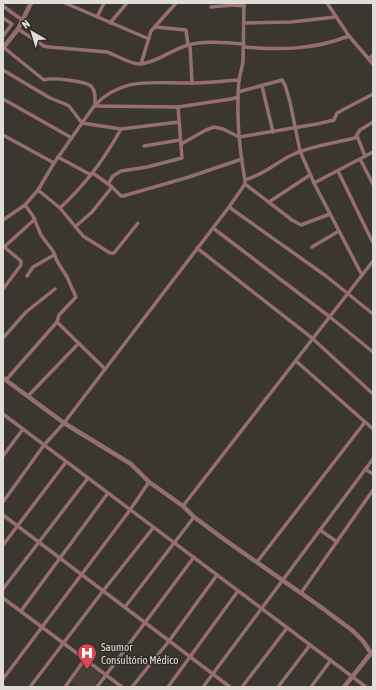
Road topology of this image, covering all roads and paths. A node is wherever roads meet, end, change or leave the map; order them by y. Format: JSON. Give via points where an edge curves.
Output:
{"nodes":[{"id":1,"x":31,"y":3,"type":"edge"},
{"id":2,"x":64,"y":3,"type":"edge"},
{"id":3,"x":78,"y":3,"type":"edge"},
{"id":4,"x":104,"y":3,"type":"edge"},
{"id":5,"x":127,"y":3,"type":"edge"},
{"id":6,"x":176,"y":3,"type":"edge"},
{"id":7,"x":327,"y":3,"type":"edge"},
{"id":8,"x":244,"y":4,"type":"edge"},
{"id":9,"x":171,"y":5,"type":"edge"},
{"id":10,"x":3,"y":6,"type":"edge"},
{"id":11,"x":211,"y":7,"type":"dead end"},
{"id":12,"x":76,"y":8,"type":"junction"},
{"id":13,"x":96,"y":17,"type":"junction"},
{"id":14,"x":335,"y":17,"type":"junction"},
{"id":15,"x":3,"y":18,"type":"edge"},
{"id":16,"x":22,"y":20,"type":"junction"},
{"id":17,"x":110,"y":23,"type":"junction"},
{"id":18,"x":244,"y":23,"type":"junction"},
{"id":19,"x":155,"y":27,"type":"junction"},
{"id":20,"x":18,"y":29,"type":"junction"},
{"id":21,"x":3,"y":36,"type":"edge"},
{"id":22,"x":349,"y":36,"type":"junction"},
{"id":23,"x":149,"y":39,"type":"junction"},
{"id":24,"x":189,"y":45,"type":"junction"},
{"id":25,"x":244,"y":45,"type":"junction"},
{"id":26,"x":3,"y":47,"type":"edge"},
{"id":27,"x":373,"y":55,"type":"edge"},
{"id":28,"x":368,"y":59,"type":"junction"},
{"id":29,"x":141,"y":64,"type":"junction"},
{"id":30,"x":373,"y":64,"type":"edge"},
{"id":31,"x":3,"y":70,"type":"edge"},
{"id":32,"x":239,"y":80,"type":"junction"},
{"id":33,"x":192,"y":83,"type":"junction"},
{"id":34,"x":262,"y":86,"type":"junction"},
{"id":35,"x":238,"y":94,"type":"junction"},
{"id":36,"x":373,"y":94,"type":"edge"},
{"id":37,"x":3,"y":99,"type":"edge"},
{"id":38,"x":95,"y":105,"type":"junction"},
{"id":39,"x":178,"y":107,"type":"junction"},
{"id":40,"x":179,"y":122,"type":"junction"},
{"id":41,"x":373,"y":122,"type":"edge"},
{"id":42,"x":82,"y":124,"type":"junction"},
{"id":43,"x":296,"y":128,"type":"junction"},
{"id":44,"x":121,"y":129,"type":"junction"},
{"id":45,"x":273,"y":132,"type":"junction"},
{"id":46,"x":3,"y":135,"type":"edge"},
{"id":47,"x":357,"y":136,"type":"junction"},
{"id":48,"x":239,"y":137,"type":"junction"},
{"id":49,"x":72,"y":138,"type":"junction"},
{"id":50,"x":180,"y":142,"type":"junction"},
{"id":51,"x":144,"y":146,"type":"dead end"},
{"id":52,"x":300,"y":151,"type":"junction"},
{"id":53,"x":373,"y":152,"type":"edge"},
{"id":54,"x":366,"y":156,"type":"junction"},
{"id":55,"x":58,"y":157,"type":"junction"},
{"id":56,"x":242,"y":159,"type":"junction"},
{"id":57,"x":360,"y":159,"type":"junction"},
{"id":58,"x":54,"y":163,"type":"junction"},
{"id":59,"x":338,"y":171,"type":"junction"},
{"id":60,"x":92,"y":174,"type":"junction"},
{"id":61,"x":310,"y":176,"type":"junction"},
{"id":62,"x":245,"y":182,"type":"junction"},
{"id":63,"x":314,"y":183,"type":"junction"},
{"id":64,"x":108,"y":184,"type":"junction"},
{"id":65,"x":373,"y":184,"type":"edge"},
{"id":66,"x":112,"y":187,"type":"junction"},
{"id":67,"x":38,"y":190,"type":"junction"},
{"id":68,"x":269,"y":202,"type":"junction"},
{"id":69,"x":25,"y":205,"type":"junction"},
{"id":70,"x":229,"y":207,"type":"junction"},
{"id":71,"x":60,"y":208,"type":"junction"},
{"id":72,"x":330,"y":214,"type":"junction"},
{"id":73,"x":35,"y":219,"type":"junction"},
{"id":74,"x":3,"y":220,"type":"edge"},
{"id":75,"x":138,"y":223,"type":"dead end"},
{"id":76,"x":76,"y":227,"type":"junction"},
{"id":77,"x":213,"y":228,"type":"junction"},
{"id":78,"x":339,"y":231,"type":"junction"},
{"id":79,"x":373,"y":242,"type":"edge"},
{"id":80,"x":4,"y":246,"type":"edge"},
{"id":81,"x":312,"y":247,"type":"dead end"},
{"id":82,"x":197,"y":248,"type":"junction"},
{"id":83,"x":54,"y":255,"type":"junction"},
{"id":84,"x":373,"y":260,"type":"edge"},
{"id":85,"x":362,"y":275,"type":"junction"},
{"id":86,"x":27,"y":276,"type":"dead end"},
{"id":87,"x":3,"y":289,"type":"edge"},
{"id":88,"x":55,"y":289,"type":"dead end"},
{"id":89,"x":348,"y":294,"type":"junction"},
{"id":90,"x":373,"y":314,"type":"edge"},
{"id":91,"x":330,"y":317,"type":"junction"},
{"id":92,"x":57,"y":322,"type":"junction"},
{"id":93,"x":3,"y":338,"type":"edge"},
{"id":94,"x":312,"y":338,"type":"junction"},
{"id":95,"x":79,"y":343,"type":"junction"},
{"id":96,"x":373,"y":352,"type":"edge"},
{"id":97,"x":296,"y":361,"type":"junction"},
{"id":98,"x":105,"y":370,"type":"junction"},
{"id":99,"x":5,"y":379,"type":"edge"},
{"id":100,"x":373,"y":394,"type":"edge"},
{"id":101,"x":28,"y":396,"type":"junction"},
{"id":102,"x":3,"y":414,"type":"edge"},
{"id":103,"x":366,"y":422,"type":"junction"},
{"id":104,"x":64,"y":423,"type":"junction"},
{"id":105,"x":373,"y":428,"type":"edge"},
{"id":106,"x":23,"y":429,"type":"junction"},
{"id":107,"x":44,"y":445,"type":"junction"},
{"id":108,"x":3,"y":456,"type":"edge"},
{"id":109,"x":373,"y":459,"type":"edge"},
{"id":110,"x":66,"y":462,"type":"junction"},
{"id":111,"x":365,"y":469,"type":"junction"},
{"id":112,"x":373,"y":474,"type":"edge"},
{"id":113,"x":88,"y":478,"type":"junction"},
{"id":114,"x":149,"y":482,"type":"junction"},
{"id":115,"x":373,"y":490,"type":"edge"},
{"id":116,"x":108,"y":493,"type":"junction"},
{"id":117,"x":3,"y":502,"type":"edge"},
{"id":118,"x":184,"y":506,"type":"junction"},
{"id":119,"x":130,"y":510,"type":"junction"},
{"id":120,"x":3,"y":515,"type":"edge"},
{"id":121,"x":194,"y":517,"type":"junction"},
{"id":122,"x":17,"y":526,"type":"junction"},
{"id":123,"x":153,"y":528,"type":"junction"},
{"id":124,"x":320,"y":530,"type":"junction"},
{"id":125,"x":39,"y":542,"type":"junction"},
{"id":126,"x":175,"y":542,"type":"junction"},
{"id":127,"x":337,"y":542,"type":"junction"},
{"id":128,"x":3,"y":545,"type":"edge"},
{"id":129,"x":60,"y":558,"type":"junction"},
{"id":130,"x":194,"y":558,"type":"junction"},
{"id":131,"x":257,"y":562,"type":"junction"},
{"id":132,"x":82,"y":574,"type":"junction"},
{"id":133,"x":216,"y":575,"type":"junction"},
{"id":134,"x":282,"y":581,"type":"junction"},
{"id":135,"x":3,"y":589,"type":"edge"},
{"id":136,"x":103,"y":591,"type":"junction"},
{"id":137,"x":238,"y":591,"type":"junction"},
{"id":138,"x":302,"y":594,"type":"junction"},
{"id":139,"x":3,"y":598,"type":"edge"},
{"id":140,"x":125,"y":607,"type":"junction"},
{"id":141,"x":262,"y":609,"type":"junction"},
{"id":142,"x":21,"y":611,"type":"junction"},
{"id":143,"x":145,"y":622,"type":"junction"},
{"id":144,"x":42,"y":627,"type":"junction"},
{"id":145,"x":287,"y":628,"type":"junction"},
{"id":146,"x":169,"y":641,"type":"junction"},
{"id":147,"x":63,"y":643,"type":"junction"},
{"id":148,"x":310,"y":645,"type":"junction"},
{"id":149,"x":372,"y":653,"type":"edge"},
{"id":150,"x":190,"y":656,"type":"junction"},
{"id":151,"x":85,"y":660,"type":"junction"},
{"id":152,"x":331,"y":660,"type":"junction"},
{"id":153,"x":213,"y":674,"type":"junction"},
{"id":154,"x":106,"y":675,"type":"junction"},
{"id":155,"x":352,"y":676,"type":"junction"},
{"id":156,"x":3,"y":679,"type":"edge"},
{"id":157,"x":30,"y":687,"type":"edge"},
{"id":158,"x":65,"y":687,"type":"edge"},
{"id":159,"x":97,"y":687,"type":"edge"},
{"id":160,"x":122,"y":687,"type":"edge"},
{"id":161,"x":132,"y":687,"type":"edge"},
{"id":162,"x":168,"y":687,"type":"edge"},
{"id":163,"x":203,"y":687,"type":"edge"},
{"id":164,"x":230,"y":687,"type":"edge"},
{"id":165,"x":242,"y":687,"type":"edge"},
{"id":166,"x":278,"y":687,"type":"edge"},
{"id":167,"x":311,"y":687,"type":"edge"},
{"id":168,"x":344,"y":687,"type":"edge"},
{"id":169,"x":366,"y":687,"type":"edge"}],
"edges":[{"from":1,"to":16,"type":"street"},
{"from":2,"to":12,"type":"street"},
{"from":3,"to":12,"type":"street"},
{"from":4,"to":13,"type":"street"},
{"from":5,"to":17,"type":"street"},
{"from":6,"to":9,"type":"street"},
{"from":7,"to":14,"type":"street"},
{"from":8,"to":11,"type":"street"},
{"from":8,"to":18,"type":"street"},
{"from":9,"to":19,"type":"street"},
{"from":10,"to":16,"type":"street"},
{"from":12,"to":13,"type":"street"},
{"from":13,"to":17,"type":"street"},
{"from":14,"to":18,"type":"street","via":[[291,22]]},
{"from":14,"to":22,"type":"street"},
{"from":15,"to":21,"type":"street","via":[[12,24]]},
{"from":16,"to":20,"type":"street"},
{"from":17,"to":23,"type":"street"},
{"from":18,"to":25,"type":"street"},
{"from":19,"to":23,"type":"street"},
{"from":19,"to":24,"type":"street","via":[[186,30]]},
{"from":20,"to":26,"type":"street"},
{"from":20,"to":29,"type":"street","via":[[49,48],[107,52]]},
{"from":22,"to":25,"type":"street","via":[[302,48],[274,49]]},
{"from":22,"to":28,"type":"street"},
{"from":23,"to":29,"type":"street"},
{"from":24,"to":25,"type":"street"},
{"from":24,"to":29,"type":"street"},
{"from":24,"to":33,"type":"street"},
{"from":25,"to":32,"type":"street"},
{"from":26,"to":38,"type":"street","via":[[44,80],[56,79],[91,86]]},
{"from":27,"to":28,"type":"street"},
{"from":28,"to":30,"type":"street"},
{"from":31,"to":42,"type":"street","via":[[65,104]]},
{"from":32,"to":33,"type":"street"},
{"from":32,"to":35,"type":"street"},
{"from":33,"to":38,"type":"street","via":[[162,82],[121,86],[101,98]]},
{"from":34,"to":35,"type":"street"},
{"from":34,"to":43,"type":"street","via":[[282,80]]},
{"from":34,"to":45,"type":"street"},
{"from":35,"to":39,"type":"street","via":[[231,99]]},
{"from":35,"to":48,"type":"street"},
{"from":36,"to":43,"type":"street","via":[[338,113],[334,120]]},
{"from":37,"to":49,"type":"street"},
{"from":38,"to":39,"type":"street"},
{"from":38,"to":42,"type":"street"},
{"from":39,"to":40,"type":"street"},
{"from":40,"to":44,"type":"street"},
{"from":40,"to":50,"type":"street"},
{"from":41,"to":47,"type":"street","via":[[360,130]]},
{"from":42,"to":44,"type":"street"},
{"from":42,"to":49,"type":"street"},
{"from":43,"to":45,"type":"street"},
{"from":43,"to":52,"type":"street"},
{"from":44,"to":60,"type":"street"},
{"from":45,"to":48,"type":"street"},
{"from":46,"to":58,"type":"street"},
{"from":47,"to":52,"type":"street"},
{"from":47,"to":54,"type":"street"},
{"from":48,"to":50,"type":"street","via":[[214,127]]},
{"from":48,"to":56,"type":"street"},
{"from":49,"to":55,"type":"street"},
{"from":50,"to":51,"type":"street"},
{"from":50,"to":64,"type":"street","via":[[182,158],[121,172],[113,176]]},
{"from":52,"to":61,"type":"street"},
{"from":52,"to":62,"type":"street"},
{"from":53,"to":54,"type":"street"},
{"from":54,"to":57,"type":"street"},
{"from":55,"to":58,"type":"street"},
{"from":55,"to":60,"type":"street"},
{"from":56,"to":62,"type":"street"},
{"from":56,"to":66,"type":"street","via":[[128,195],[121,196]]},
{"from":57,"to":59,"type":"street"},
{"from":57,"to":65,"type":"street"},
{"from":58,"to":67,"type":"street"},
{"from":59,"to":63,"type":"street"},
{"from":59,"to":79,"type":"street"},
{"from":60,"to":64,"type":"street"},
{"from":60,"to":71,"type":"street"},
{"from":61,"to":63,"type":"street"},
{"from":61,"to":68,"type":"street"},
{"from":62,"to":68,"type":"street"},
{"from":62,"to":70,"type":"street"},
{"from":63,"to":72,"type":"street"},
{"from":64,"to":66,"type":"street"},
{"from":66,"to":76,"type":"street"},
{"from":67,"to":69,"type":"street"},
{"from":67,"to":71,"type":"street"},
{"from":68,"to":72,"type":"street","via":[[301,225]]},
{"from":69,"to":73,"type":"street"},
{"from":69,"to":74,"type":"street"},
{"from":70,"to":77,"type":"street"},
{"from":70,"to":89,"type":"street"},
{"from":71,"to":76,"type":"street"},
{"from":72,"to":78,"type":"street"},
{"from":73,"to":80,"type":"street"},
{"from":73,"to":83,"type":"street","via":[[41,235]]},
{"from":75,"to":76,"type":"street","via":[[112,254],[83,236]]},
{"from":77,"to":82,"type":"street"},
{"from":77,"to":91,"type":"street"},
{"from":78,"to":81,"type":"street"},
{"from":78,"to":85,"type":"street"},
{"from":80,"to":87,"type":"street","via":[[21,261],[21,265]]},
{"from":82,"to":94,"type":"street"},
{"from":82,"to":98,"type":"street"},
{"from":83,"to":86,"type":"street","via":[[33,267]]},
{"from":83,"to":92,"type":"street","via":[[76,297],[59,315]]},
{"from":84,"to":85,"type":"street"},
{"from":85,"to":89,"type":"street"},
{"from":88,"to":93,"type":"street","via":[[26,312]]},
{"from":89,"to":90,"type":"street"},
{"from":89,"to":91,"type":"street"},
{"from":91,"to":94,"type":"street"},
{"from":91,"to":96,"type":"street"},
{"from":92,"to":95,"type":"street"},
{"from":92,"to":99,"type":"street"},
{"from":94,"to":97,"type":"street"},
{"from":94,"to":100,"type":"street"},
{"from":95,"to":98,"type":"street"},
{"from":95,"to":101,"type":"street"},
{"from":97,"to":103,"type":"street"},
{"from":97,"to":118,"type":"street"},
{"from":98,"to":104,"type":"street"},
{"from":99,"to":101,"type":"street"},
{"from":101,"to":104,"type":"street"},
{"from":102,"to":106,"type":"street"},
{"from":103,"to":105,"type":"street"},
{"from":103,"to":131,"type":"street"},
{"from":104,"to":107,"type":"street"},
{"from":104,"to":114,"type":"street","via":[[131,464]]},
{"from":106,"to":107,"type":"street"},
{"from":106,"to":108,"type":"street"},
{"from":107,"to":110,"type":"street"},
{"from":107,"to":117,"type":"street"},
{"from":109,"to":111,"type":"street"},
{"from":110,"to":113,"type":"street"},
{"from":110,"to":122,"type":"street"},
{"from":111,"to":112,"type":"street"},
{"from":111,"to":124,"type":"street"},
{"from":113,"to":116,"type":"street"},
{"from":113,"to":125,"type":"street"},
{"from":114,"to":118,"type":"street"},
{"from":114,"to":119,"type":"street"},
{"from":115,"to":127,"type":"street"},
{"from":116,"to":119,"type":"street"},
{"from":116,"to":129,"type":"street"},
{"from":118,"to":121,"type":"street"},
{"from":119,"to":123,"type":"street"},
{"from":119,"to":132,"type":"street"},
{"from":120,"to":122,"type":"street"},
{"from":121,"to":126,"type":"street"},
{"from":121,"to":131,"type":"street"},
{"from":122,"to":125,"type":"street"},
{"from":122,"to":128,"type":"street"},
{"from":123,"to":126,"type":"street"},
{"from":123,"to":136,"type":"street"},
{"from":124,"to":127,"type":"street"},
{"from":124,"to":134,"type":"street"},
{"from":125,"to":129,"type":"street"},
{"from":125,"to":135,"type":"street"},
{"from":126,"to":130,"type":"street"},
{"from":126,"to":140,"type":"street"},
{"from":127,"to":138,"type":"street"},
{"from":129,"to":132,"type":"street"},
{"from":129,"to":142,"type":"street"},
{"from":130,"to":133,"type":"street"},
{"from":130,"to":143,"type":"street"},
{"from":131,"to":134,"type":"street"},
{"from":132,"to":136,"type":"street"},
{"from":132,"to":144,"type":"street"},
{"from":133,"to":137,"type":"street"},
{"from":133,"to":146,"type":"street"},
{"from":134,"to":138,"type":"street"},
{"from":134,"to":141,"type":"street"},
{"from":136,"to":140,"type":"street"},
{"from":136,"to":147,"type":"street"},
{"from":137,"to":141,"type":"street"},
{"from":137,"to":150,"type":"street"},
{"from":138,"to":149,"type":"street","via":[[353,631]]},
{"from":139,"to":142,"type":"street"},
{"from":140,"to":143,"type":"street"},
{"from":141,"to":145,"type":"street"},
{"from":141,"to":153,"type":"street"},
{"from":142,"to":144,"type":"street"},
{"from":143,"to":146,"type":"street"},
{"from":143,"to":154,"type":"street"},
{"from":144,"to":147,"type":"street"},
{"from":144,"to":156,"type":"street"},
{"from":145,"to":148,"type":"street"},
{"from":145,"to":165,"type":"street"},
{"from":146,"to":150,"type":"street"},
{"from":146,"to":161,"type":"street"},
{"from":147,"to":151,"type":"street"},
{"from":147,"to":157,"type":"street"},
{"from":148,"to":152,"type":"street"},
{"from":148,"to":166,"type":"street"},
{"from":149,"to":155,"type":"street"},
{"from":150,"to":153,"type":"street"},
{"from":150,"to":162,"type":"street"},
{"from":151,"to":154,"type":"street"},
{"from":151,"to":158,"type":"street"},
{"from":152,"to":155,"type":"street"},
{"from":152,"to":167,"type":"street"},
{"from":153,"to":163,"type":"street"},
{"from":153,"to":164,"type":"street"},
{"from":154,"to":159,"type":"street"},
{"from":154,"to":160,"type":"street"},
{"from":155,"to":168,"type":"street"},
{"from":155,"to":169,"type":"street"}]}
